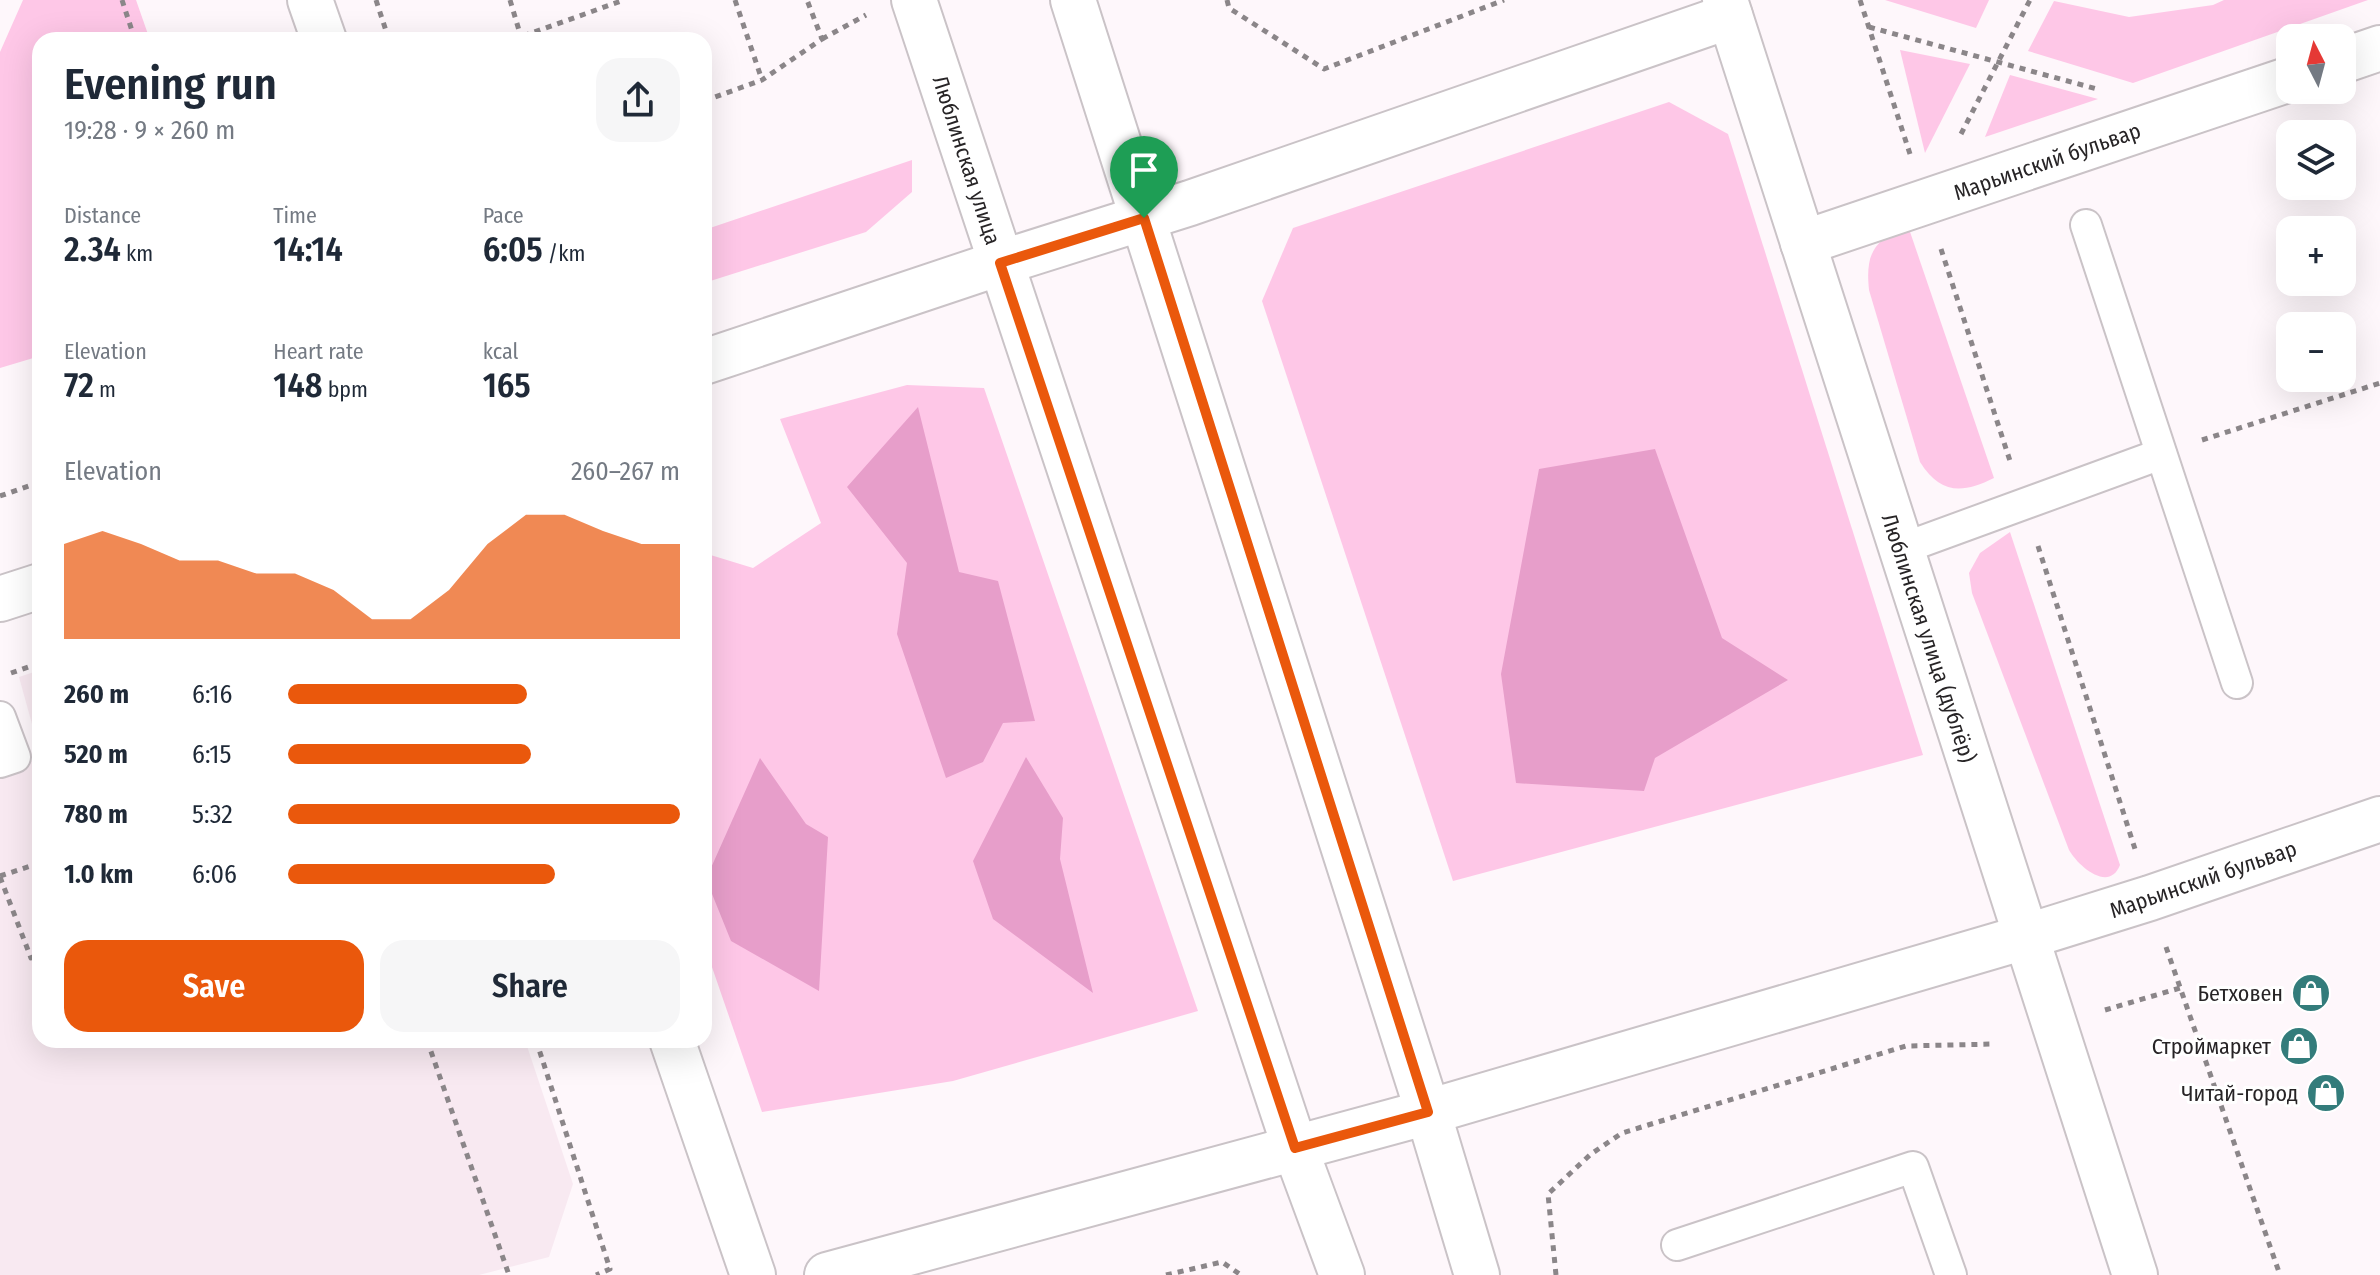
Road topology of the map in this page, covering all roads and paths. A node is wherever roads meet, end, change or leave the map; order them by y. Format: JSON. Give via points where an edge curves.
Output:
{"nodes":[{"id":1,"x":122,"y":0,"type":"edge"},
{"id":2,"x":310,"y":0,"type":"edge"},
{"id":3,"x":376,"y":0,"type":"edge"},
{"id":4,"x":510,"y":0,"type":"edge"},
{"id":5,"x":624,"y":0,"type":"edge"},
{"id":6,"x":735,"y":0,"type":"edge"},
{"id":7,"x":807,"y":0,"type":"edge"},
{"id":8,"x":914,"y":0,"type":"edge"},
{"id":9,"x":1073,"y":0,"type":"edge"},
{"id":10,"x":1227,"y":0,"type":"edge"},
{"id":11,"x":1504,"y":0,"type":"edge"},
{"id":12,"x":1860,"y":0,"type":"edge"},
{"id":13,"x":2030,"y":0,"type":"edge"},
{"id":14,"x":1728,"y":8,"type":"edge"},
{"id":15,"x":869,"y":13,"type":"dead end"},
{"id":16,"x":1869,"y":27,"type":"junction"},
{"id":17,"x":132,"y":32,"type":"edge"},
{"id":18,"x":321,"y":32,"type":"edge"},
{"id":19,"x":386,"y":32,"type":"edge"},
{"id":20,"x":520,"y":32,"type":"edge"},
{"id":21,"x":535,"y":32,"type":"edge"},
{"id":22,"x":822,"y":39,"type":"junction"},
{"id":23,"x":2380,"y":48,"type":"edge"},
{"id":24,"x":2356,"y":56,"type":"edge"},
{"id":25,"x":1998,"y":62,"type":"junction"},
{"id":26,"x":762,"y":80,"type":"junction"},
{"id":27,"x":2276,"y":84,"type":"edge"},
{"id":28,"x":2102,"y":90,"type":"dead end"},
{"id":29,"x":712,"y":98,"type":"edge"},
{"id":30,"x":1912,"y":158,"type":"dead end"},
{"id":31,"x":1926,"y":202,"type":"junction"},
{"id":32,"x":1144,"y":218,"type":"junction"},
{"id":33,"x":2086,"y":225,"type":"dead end"},
{"id":34,"x":1803,"y":243,"type":"junction"},
{"id":35,"x":1000,"y":263,"type":"junction"},
{"id":36,"x":712,"y":359,"type":"edge"},
{"id":37,"x":2380,"y":383,"type":"edge"},
{"id":38,"x":2161,"y":454,"type":"junction"},
{"id":39,"x":32,"y":485,"type":"edge"},
{"id":40,"x":0,"y":496,"type":"edge"},
{"id":41,"x":1901,"y":549,"type":"junction"},
{"id":42,"x":32,"y":589,"type":"edge"},
{"id":43,"x":0,"y":599,"type":"edge"},
{"id":44,"x":32,"y":666,"type":"edge"},
{"id":45,"x":0,"y":677,"type":"edge"},
{"id":46,"x":2237,"y":683,"type":"dead end"},
{"id":47,"x":0,"y":717,"type":"edge"},
{"id":48,"x":0,"y":762,"type":"edge"},
{"id":49,"x":2380,"y":819,"type":"edge"},
{"id":50,"x":32,"y":866,"type":"edge"},
{"id":51,"x":0,"y":876,"type":"edge"},
{"id":52,"x":2025,"y":937,"type":"junction"},
{"id":53,"x":2165,"y":943,"type":"dead end"},
{"id":54,"x":32,"y":958,"type":"edge"},
{"id":55,"x":2180,"y":988,"type":"junction"},
{"id":56,"x":2104,"y":1010,"type":"dead end"},
{"id":57,"x":1994,"y":1044,"type":"dead end"},
{"id":58,"x":430,"y":1048,"type":"edge"},
{"id":59,"x":539,"y":1048,"type":"edge"},
{"id":60,"x":675,"y":1048,"type":"edge"},
{"id":61,"x":1428,"y":1112,"type":"junction"},
{"id":62,"x":1295,"y":1148,"type":"junction"},
{"id":63,"x":1677,"y":1245,"type":"dead end"},
{"id":64,"x":509,"y":1275,"type":"edge"},
{"id":65,"x":596,"y":1275,"type":"edge"},
{"id":66,"x":753,"y":1275,"type":"edge"},
{"id":67,"x":827,"y":1275,"type":"edge"},
{"id":68,"x":1166,"y":1275,"type":"edge"},
{"id":69,"x":1241,"y":1275,"type":"edge"},
{"id":70,"x":1342,"y":1275,"type":"edge"},
{"id":71,"x":1477,"y":1275,"type":"edge"},
{"id":72,"x":1556,"y":1275,"type":"edge"},
{"id":73,"x":1951,"y":1275,"type":"edge"},
{"id":74,"x":2135,"y":1275,"type":"edge"},
{"id":75,"x":2280,"y":1275,"type":"edge"}],
"edges":[{"from":1,"to":17,"type":"path"},
{"from":2,"to":18,"type":"street"},
{"from":3,"to":19,"type":"path"},
{"from":4,"to":20,"type":"path"},
{"from":5,"to":21,"type":"path"},
{"from":6,"to":26,"type":"path"},
{"from":7,"to":22,"type":"path"},
{"from":8,"to":35,"type":"street","name":"Люблинская улица"},
{"from":9,"to":32,"type":"street"},
{"from":10,"to":11,"type":"path","via":[[1229,8],[1324,69]]},
{"from":12,"to":16,"type":"path"},
{"from":13,"to":25,"type":"path"},
{"from":14,"to":32,"type":"street"},
{"from":14,"to":34,"type":"street","name":"Люблинская улица (дублёр)"},
{"from":15,"to":22,"type":"path"},
{"from":16,"to":25,"type":"path"},
{"from":16,"to":30,"type":"path"},
{"from":22,"to":26,"type":"path"},
{"from":23,"to":24,"type":"street"},
{"from":25,"to":28,"type":"path"},
{"from":25,"to":31,"type":"path"},
{"from":26,"to":29,"type":"path"},
{"from":27,"to":31,"type":"street","name":"Марьинский бульвар"},
{"from":31,"to":34,"type":"street","name":"Марьинский бульвар"},
{"from":32,"to":35,"type":"street"},
{"from":32,"to":61,"type":"street"},
{"from":33,"to":38,"type":"lane"},
{"from":34,"to":41,"type":"street","name":"Люблинская улица (дублёр)"},
{"from":35,"to":36,"type":"street"},
{"from":35,"to":62,"type":"street","name":"Люблинская улица"},
{"from":37,"to":38,"type":"path"},
{"from":38,"to":41,"type":"lane"},
{"from":38,"to":46,"type":"lane"},
{"from":39,"to":40,"type":"path"},
{"from":41,"to":52,"type":"street","name":"Люблинская улица (дублёр)"},
{"from":42,"to":43,"type":"street"},
{"from":44,"to":45,"type":"path"},
{"from":47,"to":48,"type":"lane","via":[[15,757]]},
{"from":49,"to":52,"type":"street","name":"Марьинский бульвар"},
{"from":50,"to":51,"type":"path"},
{"from":51,"to":54,"type":"path"},
{"from":52,"to":61,"type":"street","name":"Марьинский бульвар"},
{"from":52,"to":74,"type":"street","name":"Люблинская улица (дублёр)"},
{"from":53,"to":55,"type":"path"},
{"from":55,"to":56,"type":"path"},
{"from":55,"to":75,"type":"path"},
{"from":57,"to":72,"type":"path","via":[[1906,1046],[1622,1133],[1548,1194]]},
{"from":58,"to":64,"type":"path"},
{"from":59,"to":65,"type":"path","via":[[610,1269]]},
{"from":60,"to":66,"type":"street"},
{"from":61,"to":62,"type":"street","name":"Марьинский бульвар"},
{"from":61,"to":71,"type":"street"},
{"from":62,"to":67,"type":"street","name":"Марьинский бульвар"},
{"from":62,"to":70,"type":"street","name":"Люблинская улица"},
{"from":63,"to":73,"type":"lane","via":[[1913,1167]]},
{"from":68,"to":69,"type":"path","via":[[1222,1262]]}]}
